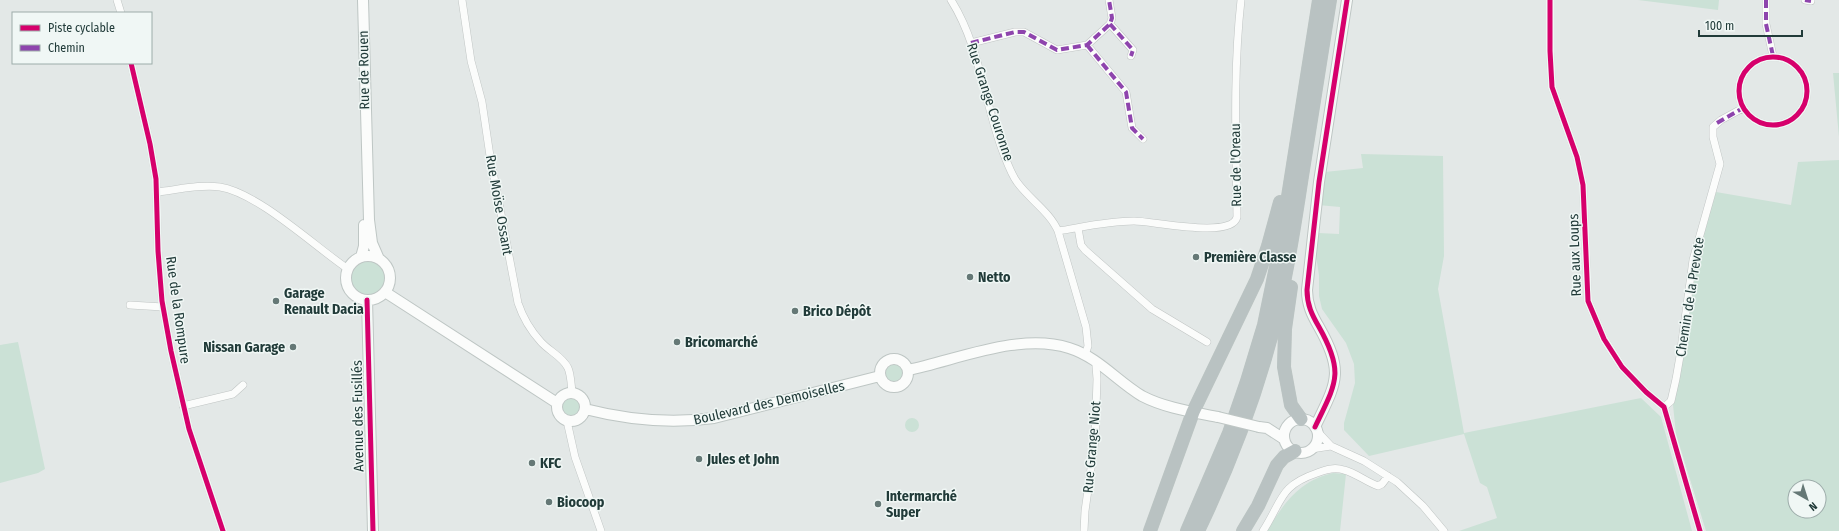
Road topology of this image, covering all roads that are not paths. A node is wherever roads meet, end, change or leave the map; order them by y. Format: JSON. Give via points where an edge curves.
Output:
{"nodes":[{"id":1,"x":117,"y":0,"type":"edge"},
{"id":2,"x":363,"y":0,"type":"edge"},
{"id":3,"x":462,"y":0,"type":"edge"},
{"id":4,"x":951,"y":0,"type":"edge"},
{"id":5,"x":957,"y":0,"type":"edge"},
{"id":6,"x":1109,"y":0,"type":"edge"},
{"id":7,"x":1240,"y":0,"type":"edge"},
{"id":8,"x":1319,"y":0,"type":"edge"},
{"id":9,"x":1330,"y":0,"type":"edge"},
{"id":10,"x":1347,"y":0,"type":"edge"},
{"id":11,"x":1550,"y":0,"type":"edge"},
{"id":12,"x":1766,"y":0,"type":"edge"},
{"id":13,"x":121,"y":12,"type":"edge"},
{"id":14,"x":961,"y":18,"type":"junction"},
{"id":15,"x":1110,"y":24,"type":"junction"},
{"id":16,"x":971,"y":43,"type":"junction"},
{"id":17,"x":1087,"y":45,"type":"junction"},
{"id":18,"x":1131,"y":56,"type":"dead end"},
{"id":19,"x":1773,"y":56,"type":"junction"},
{"id":20,"x":131,"y":64,"type":"edge"},
{"id":21,"x":1743,"y":108,"type":"junction"},
{"id":22,"x":365,"y":139,"type":"junction"},
{"id":23,"x":1143,"y":139,"type":"dead end"},
{"id":24,"x":1293,"y":167,"type":"junction"},
{"id":25,"x":156,"y":192,"type":"junction"},
{"id":26,"x":1295,"y":219,"type":"junction"},
{"id":27,"x":1078,"y":228,"type":"junction"},
{"id":28,"x":1058,"y":231,"type":"junction"},
{"id":29,"x":361,"y":257,"type":"junction"},
{"id":30,"x":379,"y":259,"type":"junction"},
{"id":31,"x":348,"y":269,"type":"junction"},
{"id":32,"x":385,"y":292,"type":"junction"},
{"id":33,"x":367,"y":300,"type":"junction"},
{"id":34,"x":130,"y":306,"type":"dead end"},
{"id":35,"x":163,"y":307,"type":"junction"},
{"id":36,"x":1207,"y":342,"type":"dead end"},
{"id":37,"x":1085,"y":355,"type":"junction"},
{"id":38,"x":1097,"y":362,"type":"junction"},
{"id":39,"x":908,"y":370,"type":"junction"},
{"id":40,"x":880,"y":376,"type":"junction"},
{"id":41,"x":243,"y":385,"type":"dead end"},
{"id":42,"x":572,"y":392,"type":"junction"},
{"id":43,"x":557,"y":403,"type":"junction"},
{"id":44,"x":182,"y":406,"type":"junction"},
{"id":45,"x":1664,"y":407,"type":"junction"},
{"id":46,"x":585,"y":409,"type":"junction"},
{"id":47,"x":1193,"y":412,"type":"junction"},
{"id":48,"x":567,"y":421,"type":"junction"},
{"id":49,"x":1306,"y":424,"type":"junction"},
{"id":50,"x":1263,"y":427,"type":"junction"},
{"id":51,"x":1284,"y":439,"type":"junction"},
{"id":52,"x":1331,"y":446,"type":"junction"},
{"id":53,"x":1311,"y":449,"type":"junction"},
{"id":54,"x":1295,"y":452,"type":"junction"},
{"id":55,"x":1388,"y":476,"type":"junction"},
{"id":56,"x":223,"y":531,"type":"edge"},
{"id":57,"x":373,"y":531,"type":"edge"},
{"id":58,"x":601,"y":531,"type":"edge"},
{"id":59,"x":1084,"y":531,"type":"edge"},
{"id":60,"x":1150,"y":531,"type":"edge"},
{"id":61,"x":1186,"y":531,"type":"edge"},
{"id":62,"x":1198,"y":531,"type":"edge"},
{"id":63,"x":1243,"y":531,"type":"edge"},
{"id":64,"x":1263,"y":531,"type":"edge"},
{"id":65,"x":1444,"y":531,"type":"edge"},
{"id":66,"x":1700,"y":531,"type":"edge"}],
"edges":[{"from":1,"to":13,"type":"street"},
{"from":2,"to":22,"type":"street","name":"Rue de Rouen"},
{"from":3,"to":42,"type":"street","name":"Rue Moïse Ossant","via":[[466,35],[482,102],[518,303],[523,317],[541,343],[568,368]]},
{"from":4,"to":14,"type":"street","name":"Rue Grange Couronne"},
{"from":5,"to":14,"type":"street"},
{"from":6,"to":15,"type":"street","via":[[1112,18]]},
{"from":7,"to":27,"type":"street","name":"Rue de l'Oreau","via":[[1235,97],[1236,220],[1230,226],[1205,228],[1135,221],[1093,224]]},
{"from":8,"to":24,"type":"highway"},
{"from":9,"to":26,"type":"highway"},
{"from":10,"to":49,"type":"street","via":[[1319,182],[1307,290],[1308,307],[1330,348],[1336,371],[1333,390],[1323,410]]},
{"from":11,"to":45,"type":"street","name":"Rue aux Loups","via":[[1552,87],[1577,157],[1583,185],[1588,301],[1604,339],[1622,367]]},
{"from":12,"to":19,"type":"street","via":[[1766,24]]},
{"from":14,"to":16,"type":"street","name":"Rue Grange Couronne"},
{"from":15,"to":17,"type":"street"},
{"from":15,"to":18,"type":"street","via":[[1133,50]]},
{"from":16,"to":17,"type":"street","via":[[1024,32],[1057,50]]},
{"from":16,"to":28,"type":"street","name":"Rue Grange Couronne","via":[[1009,165],[1017,182]]},
{"from":17,"to":23,"type":"street","via":[[1126,92],[1132,128]]},
{"from":19,"to":21,"type":"street","via":[[1757,60],[1743,75],[1739,85]]},
{"from":19,"to":21,"type":"street","via":[[1789,61],[1804,76],[1807,96],[1802,109],[1791,120],[1777,125],[1761,122]]},
{"from":20,"to":25,"type":"street","name":"Rue de la Rompure","via":[[150,144]]},
{"from":21,"to":45,"type":"street","name":"Chemin de la Prevote","via":[[1713,127],[1720,164],[1693,260],[1671,401]]},
{"from":22,"to":29,"type":"street","name":"Rue de Rouen","via":[[362,156],[364,243]]},
{"from":22,"to":30,"type":"street","name":"Rue de Rouen","via":[[368,156],[370,231]]},
{"from":24,"to":47,"type":"highway","via":[[1279,204],[1257,279]]},
{"from":24,"to":61,"type":"highway","via":[[1275,273],[1255,354],[1227,440]]},
{"from":25,"to":31,"type":"street","via":[[203,186],[235,191],[274,214]]},
{"from":25,"to":35,"type":"street","name":"Rue de la Rompure"},
{"from":26,"to":49,"type":"highway","via":[[1284,355],[1289,400],[1293,410]]},
{"from":26,"to":62,"type":"highway","via":[[1280,301],[1266,357],[1229,462]]},
{"from":27,"to":28,"type":"street","name":"Rue de l'Oreau"},
{"from":27,"to":36,"type":"street","via":[[1081,245],[1085,250],[1162,316]]},
{"from":28,"to":37,"type":"street","name":"Rue Grange Couronne","via":[[1086,327],[1088,346]]},
{"from":29,"to":30,"type":"street","via":[[373,256]]},
{"from":29,"to":31,"type":"street"},
{"from":30,"to":32,"type":"street","via":[[389,272],[389,286]]},
{"from":31,"to":33,"type":"street","via":[[347,287],[355,296]]},
{"from":32,"to":33,"type":"street"},
{"from":32,"to":43,"type":"street"},
{"from":33,"to":57,"type":"street","name":"Avenue des Fusillés"},
{"from":34,"to":35,"type":"street"},
{"from":35,"to":44,"type":"street","name":"Rue de la Rompure"},
{"from":37,"to":38,"type":"street"},
{"from":37,"to":39,"type":"street","via":[[1056,345],[1017,345]]},
{"from":38,"to":47,"type":"street","via":[[1142,396]]},
{"from":38,"to":59,"type":"street","name":"Rue Grange Niot","via":[[1095,440]]},
{"from":39,"to":40,"type":"street","via":[[906,381],[897,387],[884,384]]},
{"from":39,"to":40,"type":"street","via":[[903,361],[894,358],[884,362]]},
{"from":40,"to":46,"type":"street","name":"Boulevard des Demoiselles","via":[[714,418],[688,422],[619,417]]},
{"from":41,"to":44,"type":"street","via":[[232,394]]},
{"from":42,"to":43,"type":"street","via":[[564,394]]},
{"from":42,"to":46,"type":"street","via":[[580,395]]},
{"from":43,"to":48,"type":"street","via":[[559,416]]},
{"from":44,"to":56,"type":"street","name":"Rue de la Rompure"},
{"from":45,"to":66,"type":"street"},
{"from":46,"to":48,"type":"street","via":[[578,419]]},
{"from":47,"to":50,"type":"street","bridge":true},
{"from":47,"to":60,"type":"highway"},
{"from":48,"to":58,"type":"street","via":[[575,458]]},
{"from":49,"to":50,"type":"street"},
{"from":49,"to":51,"type":"street","via":[[1284,433]]},
{"from":49,"to":52,"type":"street"},
{"from":49,"to":53,"type":"street","via":[[1317,440]]},
{"from":50,"to":51,"type":"street"},
{"from":51,"to":54,"type":"street"},
{"from":52,"to":53,"type":"street"},
{"from":52,"to":55,"type":"street","via":[[1361,459]]},
{"from":53,"to":54,"type":"street"},
{"from":54,"to":63,"type":"highway","via":[[1284,457],[1277,465]]},
{"from":55,"to":64,"type":"street","via":[[1378,486],[1338,468],[1330,468],[1303,478],[1289,486]]},
{"from":55,"to":65,"type":"street","via":[[1423,506]]}]}
